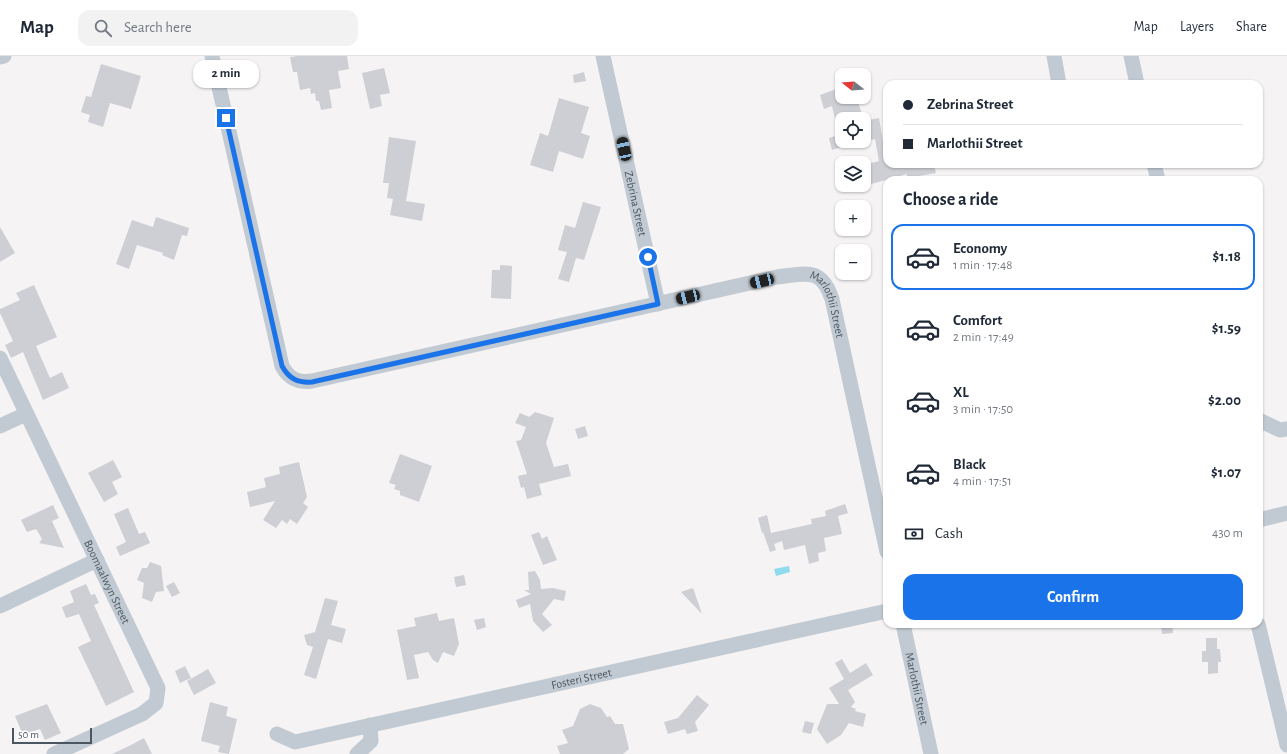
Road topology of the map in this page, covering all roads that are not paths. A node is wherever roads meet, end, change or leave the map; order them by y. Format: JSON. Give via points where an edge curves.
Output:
{"nodes":[{"id":1,"x":4,"y":56,"type":"edge"},
{"id":2,"x":212,"y":56,"type":"edge"},
{"id":3,"x":603,"y":56,"type":"edge"},
{"id":4,"x":1054,"y":56,"type":"edge"},
{"id":5,"x":1130,"y":56,"type":"edge"},
{"id":6,"x":0,"y":57,"type":"edge"},
{"id":7,"x":1058,"y":80,"type":"edge"},
{"id":8,"x":1136,"y":80,"type":"edge"},
{"id":9,"x":658,"y":304,"type":"junction"},
{"id":10,"x":0,"y":358,"type":"edge"},
{"id":11,"x":26,"y":414,"type":"junction"},
{"id":12,"x":1263,"y":422,"type":"edge"},
{"id":13,"x":0,"y":426,"type":"edge"},
{"id":14,"x":1287,"y":429,"type":"edge"},
{"id":15,"x":1287,"y":513,"type":"edge"},
{"id":16,"x":1263,"y":519,"type":"edge"},
{"id":17,"x":883,"y":534,"type":"edge"},
{"id":18,"x":97,"y":560,"type":"junction"},
{"id":19,"x":0,"y":606,"type":"edge"},
{"id":20,"x":883,"y":612,"type":"edge"},
{"id":21,"x":904,"y":628,"type":"edge"},
{"id":22,"x":1259,"y":628,"type":"edge"},
{"id":23,"x":1285,"y":722,"type":"edge"},
{"id":24,"x":370,"y":725,"type":"junction"},
{"id":25,"x":277,"y":734,"type":"dead end"},
{"id":26,"x":1287,"y":745,"type":"edge"},
{"id":27,"x":54,"y":754,"type":"edge"},
{"id":28,"x":357,"y":754,"type":"edge"},
{"id":29,"x":931,"y":754,"type":"edge"}],
"edges":[{"from":1,"to":6,"type":"street"},
{"from":2,"to":9,"type":"street","name":"Marlothii Street","via":[[282,366],[293,379],[312,382]]},
{"from":3,"to":9,"type":"street","name":"Zebrina Street"},
{"from":4,"to":7,"type":"street"},
{"from":5,"to":8,"type":"street"},
{"from":9,"to":17,"type":"street","name":"Marlothii Street","via":[[777,277],[811,273],[825,282],[832,299]]},
{"from":10,"to":11,"type":"street","name":"Boomaalwyn Street"},
{"from":11,"to":13,"type":"street"},
{"from":11,"to":18,"type":"street","name":"Boomaalwyn Street"},
{"from":12,"to":14,"type":"street","via":[[1280,430]]},
{"from":15,"to":16,"type":"street"},
{"from":18,"to":19,"type":"street"},
{"from":18,"to":27,"type":"street","name":"Boomaalwyn Street","via":[[158,688],[158,696],[156,703],[142,714]]},
{"from":20,"to":24,"type":"street","name":"Fosteri Street"},
{"from":21,"to":29,"type":"street","name":"Marlothii Street"},
{"from":22,"to":23,"type":"street"},
{"from":23,"to":26,"type":"street"},
{"from":24,"to":25,"type":"street","name":"Fosteri Street","via":[[295,742]]},
{"from":24,"to":28,"type":"street","via":[[371,741]]}]}
